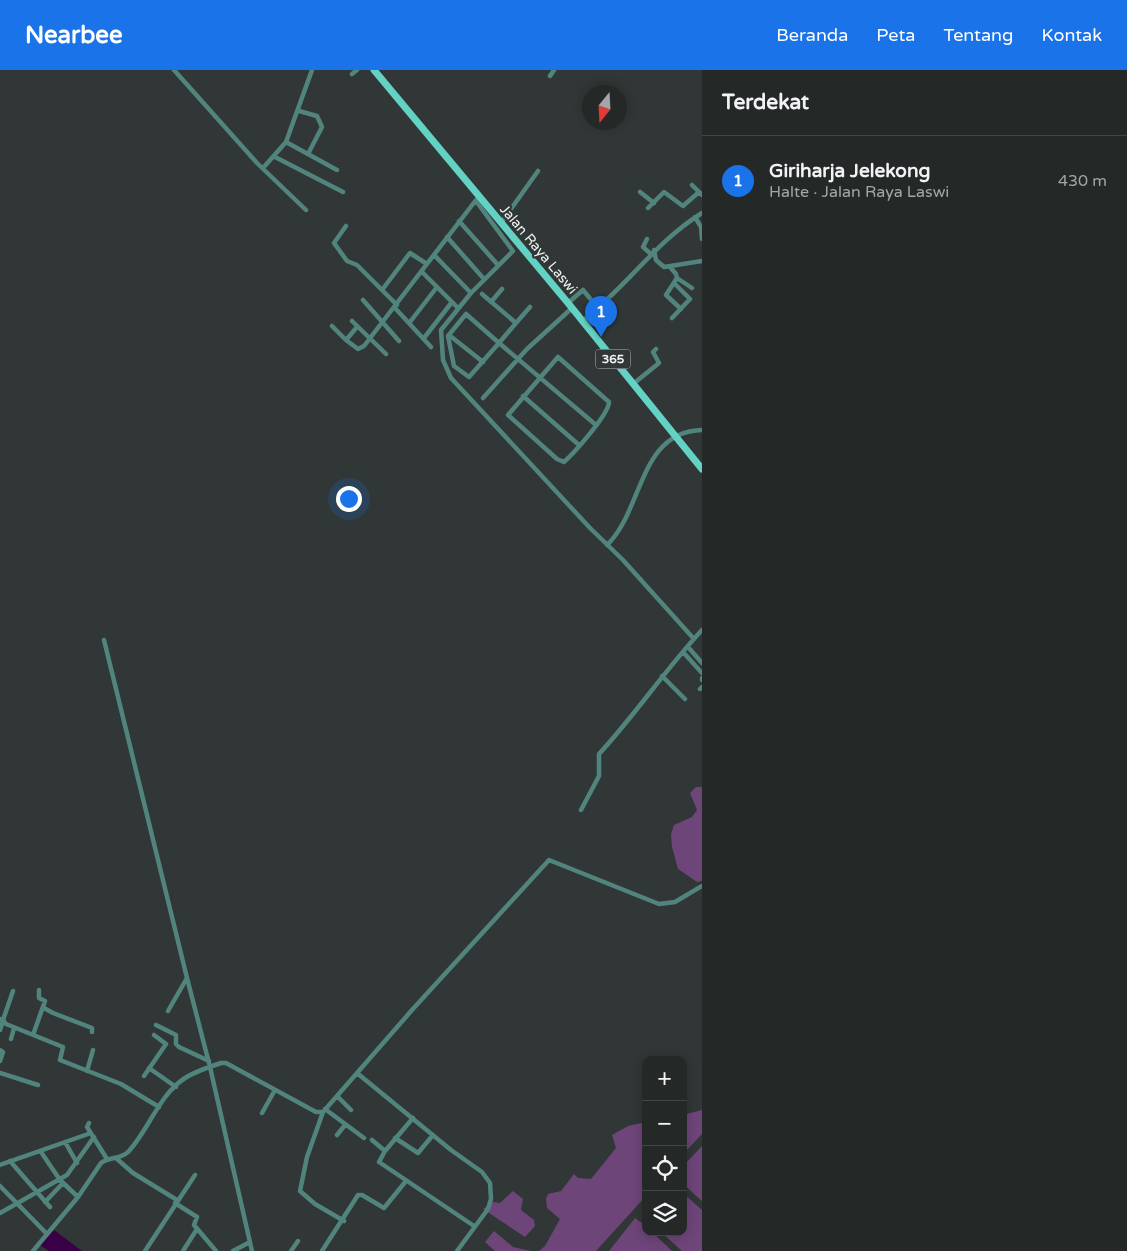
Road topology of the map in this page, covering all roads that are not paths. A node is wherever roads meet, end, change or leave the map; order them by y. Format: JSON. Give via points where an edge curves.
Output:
{"nodes":[{"id":1,"x":175,"y":70,"type":"edge"},
{"id":2,"x":312,"y":70,"type":"edge"},
{"id":3,"x":357,"y":70,"type":"edge"},
{"id":4,"x":374,"y":70,"type":"edge"},
{"id":5,"x":554,"y":70,"type":"edge"},
{"id":6,"x":352,"y":74,"type":"dead end"},
{"id":7,"x":550,"y":76,"type":"dead end"},
{"id":8,"x":299,"y":111,"type":"junction"},
{"id":9,"x":286,"y":142,"type":"junction"},
{"id":10,"x":308,"y":154,"type":"junction"},
{"id":11,"x":275,"y":157,"type":"junction"},
{"id":12,"x":263,"y":168,"type":"junction"},
{"id":13,"x":337,"y":170,"type":"dead end"},
{"id":14,"x":538,"y":171,"type":"dead end"},
{"id":15,"x":692,"y":185,"type":"dead end"},
{"id":16,"x":343,"y":192,"type":"dead end"},
{"id":17,"x":640,"y":192,"type":"dead end"},
{"id":18,"x":701,"y":194,"type":"edge"},
{"id":19,"x":478,"y":199,"type":"junction"},
{"id":20,"x":654,"y":203,"type":"junction"},
{"id":21,"x":483,"y":205,"type":"junction"},
{"id":22,"x":648,"y":208,"type":"dead end"},
{"id":23,"x":306,"y":210,"type":"dead end"},
{"id":24,"x":702,"y":213,"type":"edge"},
{"id":25,"x":695,"y":217,"type":"junction"},
{"id":26,"x":459,"y":221,"type":"junction"},
{"id":27,"x":501,"y":223,"type":"junction"},
{"id":28,"x":346,"y":226,"type":"dead end"},
{"id":29,"x":447,"y":237,"type":"junction"},
{"id":30,"x":647,"y":239,"type":"dead end"},
{"id":31,"x":702,"y":239,"type":"edge"},
{"id":32,"x":652,"y":252,"type":"junction"},
{"id":33,"x":434,"y":255,"type":"junction"},
{"id":34,"x":702,"y":261,"type":"edge"},
{"id":35,"x":427,"y":264,"type":"junction"},
{"id":36,"x":498,"y":265,"type":"junction"},
{"id":37,"x":670,"y":267,"type":"junction"},
{"id":38,"x":422,"y":272,"type":"junction"},
{"id":39,"x":484,"y":278,"type":"junction"},
{"id":40,"x":677,"y":278,"type":"junction"},
{"id":41,"x":674,"y":283,"type":"junction"},
{"id":42,"x":589,"y":286,"type":"dead end"},
{"id":43,"x":437,"y":287,"type":"junction"},
{"id":44,"x":692,"y":288,"type":"dead end"},
{"id":45,"x":502,"y":289,"type":"dead end"},
{"id":46,"x":382,"y":290,"type":"junction"},
{"id":47,"x":584,"y":290,"type":"junction"},
{"id":48,"x":471,"y":293,"type":"junction"},
{"id":49,"x":482,"y":294,"type":"dead end"},
{"id":50,"x":363,"y":300,"type":"dead end"},
{"id":51,"x":592,"y":301,"type":"dead end"},
{"id":52,"x":452,"y":302,"type":"junction"},
{"id":53,"x":491,"y":302,"type":"junction"},
{"id":54,"x":396,"y":306,"type":"junction"},
{"id":55,"x":530,"y":306,"type":"dead end"},
{"id":56,"x":570,"y":306,"type":"junction"},
{"id":57,"x":458,"y":308,"type":"junction"},
{"id":58,"x":681,"y":309,"type":"junction"},
{"id":59,"x":672,"y":318,"type":"dead end"},
{"id":60,"x":582,"y":321,"type":"junction"},
{"id":61,"x":352,"y":322,"type":"dead end"},
{"id":62,"x":410,"y":322,"type":"junction"},
{"id":63,"x":382,"y":323,"type":"junction"},
{"id":64,"x":516,"y":323,"type":"junction"},
{"id":65,"x":332,"y":326,"type":"dead end"},
{"id":66,"x":357,"y":327,"type":"junction"},
{"id":67,"x":449,"y":335,"type":"junction"},
{"id":68,"x":369,"y":338,"type":"junction"},
{"id":69,"x":424,"y":338,"type":"junction"},
{"id":70,"x":346,"y":340,"type":"junction"},
{"id":71,"x":399,"y":341,"type":"dead end"},
{"id":72,"x":499,"y":343,"type":"junction"},
{"id":73,"x":431,"y":347,"type":"dead end"},
{"id":74,"x":656,"y":349,"type":"dead end"},
{"id":75,"x":386,"y":354,"type":"dead end"},
{"id":76,"x":520,"y":359,"type":"junction"},
{"id":77,"x":483,"y":362,"type":"junction"},
{"id":78,"x":539,"y":377,"type":"junction"},
{"id":79,"x":633,"y":384,"type":"junction"},
{"id":80,"x":524,"y":396,"type":"junction"},
{"id":81,"x":483,"y":398,"type":"dead end"},
{"id":82,"x":596,"y":425,"type":"junction"},
{"id":83,"x":702,"y":430,"type":"edge"},
{"id":84,"x":676,"y":436,"type":"junction"},
{"id":85,"x":579,"y":445,"type":"junction"},
{"id":86,"x":702,"y":468,"type":"edge"},
{"id":87,"x":607,"y":545,"type":"junction"},
{"id":88,"x":702,"y":630,"type":"edge"},
{"id":89,"x":694,"y":639,"type":"junction"},
{"id":90,"x":104,"y":640,"type":"dead end"},
{"id":91,"x":688,"y":647,"type":"junction"},
{"id":92,"x":682,"y":652,"type":"junction"},
{"id":93,"x":702,"y":663,"type":"edge"},
{"id":94,"x":702,"y":673,"type":"edge"},
{"id":95,"x":662,"y":676,"type":"junction"},
{"id":96,"x":685,"y":699,"type":"dead end"},
{"id":97,"x":581,"y":810,"type":"dead end"},
{"id":98,"x":702,"y":886,"type":"edge"},
{"id":99,"x":187,"y":978,"type":"junction"},
{"id":100,"x":39,"y":990,"type":"dead end"},
{"id":101,"x":13,"y":991,"type":"dead end"},
{"id":102,"x":44,"y":1008,"type":"junction"},
{"id":103,"x":168,"y":1011,"type":"dead end"},
{"id":104,"x":2,"y":1020,"type":"edge"},
{"id":105,"x":156,"y":1025,"type":"dead end"},
{"id":106,"x":14,"y":1028,"type":"junction"},
{"id":107,"x":0,"y":1030,"type":"edge"},
{"id":108,"x":92,"y":1032,"type":"dead end"},
{"id":109,"x":154,"y":1035,"type":"dead end"},
{"id":110,"x":34,"y":1036,"type":"junction"},
{"id":111,"x":11,"y":1039,"type":"dead end"},
{"id":112,"x":0,"y":1050,"type":"edge"},
{"id":113,"x":93,"y":1050,"type":"dead end"},
{"id":114,"x":0,"y":1061,"type":"edge"},
{"id":115,"x":209,"y":1064,"type":"junction"},
{"id":116,"x":149,"y":1068,"type":"junction"},
{"id":117,"x":87,"y":1071,"type":"junction"},
{"id":118,"x":0,"y":1073,"type":"edge"},
{"id":119,"x":357,"y":1073,"type":"junction"},
{"id":120,"x":144,"y":1076,"type":"dead end"},
{"id":121,"x":38,"y":1085,"type":"dead end"},
{"id":122,"x":176,"y":1087,"type":"junction"},
{"id":123,"x":275,"y":1090,"type":"junction"},
{"id":124,"x":337,"y":1096,"type":"junction"},
{"id":125,"x":160,"y":1107,"type":"junction"},
{"id":126,"x":351,"y":1110,"type":"dead end"},
{"id":127,"x":324,"y":1111,"type":"junction"},
{"id":128,"x":262,"y":1113,"type":"dead end"},
{"id":129,"x":412,"y":1118,"type":"junction"},
{"id":130,"x":89,"y":1123,"type":"dead end"},
{"id":131,"x":345,"y":1125,"type":"junction"},
{"id":132,"x":91,"y":1133,"type":"junction"},
{"id":133,"x":338,"y":1135,"type":"dead end"},
{"id":134,"x":433,"y":1135,"type":"junction"},
{"id":135,"x":83,"y":1136,"type":"junction"},
{"id":136,"x":94,"y":1138,"type":"junction"},
{"id":137,"x":364,"y":1138,"type":"dead end"},
{"id":138,"x":395,"y":1138,"type":"junction"},
{"id":139,"x":372,"y":1140,"type":"dead end"},
{"id":140,"x":65,"y":1142,"type":"junction"},
{"id":141,"x":89,"y":1145,"type":"junction"},
{"id":142,"x":385,"y":1151,"type":"junction"},
{"id":143,"x":41,"y":1152,"type":"junction"},
{"id":144,"x":106,"y":1159,"type":"junction"},
{"id":145,"x":117,"y":1159,"type":"junction"},
{"id":146,"x":10,"y":1161,"type":"junction"},
{"id":147,"x":77,"y":1162,"type":"junction"},
{"id":148,"x":0,"y":1165,"type":"edge"},
{"id":149,"x":195,"y":1175,"type":"dead end"},
{"id":150,"x":62,"y":1181,"type":"junction"},
{"id":151,"x":406,"y":1181,"type":"junction"},
{"id":152,"x":0,"y":1187,"type":"edge"},
{"id":153,"x":36,"y":1193,"type":"junction"},
{"id":154,"x":78,"y":1197,"type":"junction"},
{"id":155,"x":45,"y":1202,"type":"junction"},
{"id":156,"x":176,"y":1202,"type":"junction"},
{"id":157,"x":15,"y":1203,"type":"junction"},
{"id":158,"x":50,"y":1207,"type":"dead end"},
{"id":159,"x":0,"y":1213,"type":"edge"},
{"id":160,"x":344,"y":1221,"type":"junction"},
{"id":161,"x":474,"y":1226,"type":"junction"},
{"id":162,"x":197,"y":1228,"type":"junction"},
{"id":163,"x":47,"y":1234,"type":"junction"},
{"id":164,"x":298,"y":1241,"type":"dead end"},
{"id":165,"x":250,"y":1242,"type":"junction"},
{"id":166,"x":33,"y":1251,"type":"edge"},
{"id":167,"x":145,"y":1251,"type":"edge"},
{"id":168,"x":183,"y":1251,"type":"edge"},
{"id":169,"x":216,"y":1251,"type":"edge"},
{"id":170,"x":233,"y":1251,"type":"edge"},
{"id":171,"x":252,"y":1251,"type":"edge"},
{"id":172,"x":291,"y":1251,"type":"edge"},
{"id":173,"x":322,"y":1251,"type":"edge"},
{"id":174,"x":457,"y":1251,"type":"edge"}],
"edges":[{"from":1,"to":12,"type":"street"},
{"from":2,"to":8,"type":"street"},
{"from":3,"to":6,"type":"street"},
{"from":4,"to":19,"type":"main road","name":"Jalan Raya Laswi","number":"365"},
{"from":5,"to":7,"type":"street"},
{"from":8,"to":9,"type":"street"},
{"from":8,"to":10,"type":"street","via":[[317,116],[322,127]]},
{"from":9,"to":10,"type":"street"},
{"from":9,"to":11,"type":"street"},
{"from":10,"to":13,"type":"street"},
{"from":11,"to":12,"type":"street"},
{"from":11,"to":16,"type":"street"},
{"from":12,"to":23,"type":"street"},
{"from":14,"to":27,"type":"street"},
{"from":15,"to":18,"type":"street"},
{"from":17,"to":20,"type":"street"},
{"from":18,"to":20,"type":"street","via":[[684,206],[665,192]]},
{"from":19,"to":21,"type":"main road","name":"Jalan Raya Laswi","number":"365"},
{"from":19,"to":26,"type":"street"},
{"from":20,"to":22,"type":"street"},
{"from":21,"to":27,"type":"main road","name":"Jalan Raya Laswi","number":"365"},
{"from":21,"to":36,"type":"street","via":[[513,248],[511,255]]},
{"from":24,"to":25,"type":"street"},
{"from":25,"to":31,"type":"street","via":[[701,227]]},
{"from":25,"to":32,"type":"street"},
{"from":26,"to":29,"type":"street"},
{"from":26,"to":36,"type":"street"},
{"from":27,"to":56,"type":"main road","name":"Jalan Raya Laswi","number":"365"},
{"from":28,"to":46,"type":"street","via":[[334,243],[336,249]]},
{"from":29,"to":33,"type":"street"},
{"from":29,"to":39,"type":"street"},
{"from":30,"to":32,"type":"street","via":[[643,247]]},
{"from":32,"to":37,"type":"street","via":[[664,267]]},
{"from":32,"to":60,"type":"street"},
{"from":33,"to":35,"type":"street"},
{"from":33,"to":48,"type":"street"},
{"from":34,"to":37,"type":"street"},
{"from":35,"to":38,"type":"street"},
{"from":35,"to":46,"type":"street","via":[[410,253]]},
{"from":36,"to":39,"type":"street"},
{"from":37,"to":40,"type":"street"},
{"from":38,"to":43,"type":"street"},
{"from":38,"to":54,"type":"street"},
{"from":39,"to":48,"type":"street"},
{"from":40,"to":41,"type":"street"},
{"from":40,"to":44,"type":"street"},
{"from":41,"to":58,"type":"street","via":[[666,295]]},
{"from":41,"to":58,"type":"street","via":[[690,298]]},
{"from":42,"to":47,"type":"street"},
{"from":43,"to":52,"type":"street"},
{"from":43,"to":62,"type":"street"},
{"from":45,"to":53,"type":"street"},
{"from":46,"to":54,"type":"street"},
{"from":47,"to":51,"type":"street"},
{"from":47,"to":56,"type":"street"},
{"from":48,"to":57,"type":"street"},
{"from":49,"to":53,"type":"street"},
{"from":50,"to":63,"type":"street"},
{"from":52,"to":57,"type":"street"},
{"from":52,"to":69,"type":"street"},
{"from":53,"to":64,"type":"street"},
{"from":54,"to":62,"type":"street"},
{"from":54,"to":63,"type":"street"},
{"from":55,"to":64,"type":"street"},
{"from":56,"to":60,"type":"main road","name":"Jalan Raya Laswi","number":"365"},
{"from":56,"to":76,"type":"street"},
{"from":57,"to":87,"type":"street","via":[[440,333],[443,360],[451,378]]},
{"from":58,"to":59,"type":"street"},
{"from":60,"to":79,"type":"main road","name":"Jalan Raya Laswi","number":"365"},
{"from":61,"to":66,"type":"street"},
{"from":62,"to":69,"type":"street"},
{"from":63,"to":68,"type":"street"},
{"from":63,"to":71,"type":"street"},
{"from":64,"to":72,"type":"street"},
{"from":65,"to":70,"type":"street"},
{"from":66,"to":68,"type":"street"},
{"from":66,"to":70,"type":"street"},
{"from":67,"to":72,"type":"street","via":[[466,314]]},
{"from":67,"to":77,"type":"street"},
{"from":67,"to":77,"type":"street","via":[[449,351],[454,366],[468,377]]},
{"from":68,"to":70,"type":"street","via":[[358,349]]},
{"from":68,"to":75,"type":"street"},
{"from":69,"to":73,"type":"street"},
{"from":72,"to":76,"type":"street"},
{"from":72,"to":77,"type":"street"},
{"from":74,"to":79,"type":"street","via":[[653,353],[659,363]]},
{"from":76,"to":78,"type":"street"},
{"from":76,"to":81,"type":"street"},
{"from":78,"to":80,"type":"street"},
{"from":78,"to":82,"type":"street"},
{"from":78,"to":82,"type":"street","via":[[555,358],[560,358],[608,402],[609,406]]},
{"from":79,"to":84,"type":"main road","name":"Jalan Raya Laswi","number":"365"},
{"from":80,"to":85,"type":"street"},
{"from":80,"to":85,"type":"street","via":[[509,413],[510,418],[561,462]]},
{"from":82,"to":85,"type":"street"},
{"from":83,"to":84,"type":"street"},
{"from":84,"to":86,"type":"main road","name":"Jalan Raya Laswi","number":"365"},
{"from":84,"to":87,"type":"street","via":[[655,455],[621,527]]},
{"from":87,"to":89,"type":"street"},
{"from":88,"to":89,"type":"street"},
{"from":89,"to":91,"type":"street"},
{"from":90,"to":99,"type":"street"},
{"from":91,"to":92,"type":"street"},
{"from":91,"to":93,"type":"street"},
{"from":92,"to":94,"type":"street"},
{"from":92,"to":95,"type":"street"},
{"from":95,"to":96,"type":"street"},
{"from":95,"to":97,"type":"street","via":[[629,721],[599,754],[600,776]]},
{"from":98,"to":119,"type":"street","via":[[675,902],[659,904],[549,860]]},
{"from":99,"to":103,"type":"street"},
{"from":99,"to":115,"type":"street"},
{"from":100,"to":102,"type":"street","via":[[40,998],[45,1001]]},
{"from":101,"to":104,"type":"street"},
{"from":102,"to":108,"type":"street","via":[[92,1028]]},
{"from":102,"to":110,"type":"street"},
{"from":104,"to":106,"type":"street"},
{"from":104,"to":107,"type":"street"},
{"from":105,"to":115,"type":"street","via":[[176,1034],[179,1047]]},
{"from":106,"to":110,"type":"street"},
{"from":106,"to":111,"type":"street"},
{"from":109,"to":116,"type":"street","via":[[166,1044]]},
{"from":110,"to":117,"type":"street","via":[[63,1047],[60,1060]]},
{"from":112,"to":114,"type":"street","via":[[3,1052]]},
{"from":113,"to":117,"type":"street"},
{"from":115,"to":122,"type":"street"},
{"from":115,"to":123,"type":"street","via":[[226,1063]]},
{"from":115,"to":165,"type":"street"},
{"from":116,"to":120,"type":"street"},
{"from":116,"to":122,"type":"street"},
{"from":117,"to":125,"type":"street","via":[[129,1088]]},
{"from":118,"to":121,"type":"street"},
{"from":119,"to":124,"type":"street"},
{"from":119,"to":129,"type":"street"},
{"from":122,"to":125,"type":"street"},
{"from":123,"to":127,"type":"street","via":[[316,1112]]},
{"from":123,"to":128,"type":"street"},
{"from":124,"to":126,"type":"street"},
{"from":124,"to":127,"type":"street"},
{"from":125,"to":145,"type":"street","via":[[128,1153]]},
{"from":127,"to":131,"type":"street"},
{"from":127,"to":160,"type":"street","via":[[300,1191]]},
{"from":129,"to":134,"type":"street"},
{"from":129,"to":138,"type":"street"},
{"from":130,"to":132,"type":"street","via":[[87,1127]]},
{"from":131,"to":133,"type":"street"},
{"from":131,"to":137,"type":"street"},
{"from":132,"to":135,"type":"street"},
{"from":132,"to":136,"type":"street"},
{"from":134,"to":138,"type":"street","via":[[418,1153]]},
{"from":134,"to":161,"type":"street","via":[[482,1172],[490,1183],[490,1205]]},
{"from":135,"to":140,"type":"street"},
{"from":135,"to":141,"type":"street"},
{"from":136,"to":141,"type":"street"},
{"from":136,"to":144,"type":"street"},
{"from":138,"to":142,"type":"street"},
{"from":139,"to":142,"type":"street"},
{"from":140,"to":143,"type":"street"},
{"from":140,"to":147,"type":"street"},
{"from":141,"to":147,"type":"street"},
{"from":142,"to":151,"type":"street","via":[[379,1162]]},
{"from":143,"to":146,"type":"street"},
{"from":143,"to":150,"type":"street"},
{"from":144,"to":145,"type":"street"},
{"from":144,"to":154,"type":"street"},
{"from":145,"to":156,"type":"street"},
{"from":146,"to":148,"type":"street"},
{"from":146,"to":153,"type":"street"},
{"from":147,"to":150,"type":"street"},
{"from":149,"to":156,"type":"street"},
{"from":150,"to":153,"type":"street"},
{"from":150,"to":154,"type":"street"},
{"from":150,"to":155,"type":"street"},
{"from":151,"to":160,"type":"street","via":[[384,1208],[359,1194]]},
{"from":151,"to":161,"type":"street"},
{"from":152,"to":157,"type":"street"},
{"from":153,"to":155,"type":"street"},
{"from":153,"to":157,"type":"street"},
{"from":154,"to":163,"type":"street"},
{"from":155,"to":158,"type":"street"},
{"from":156,"to":162,"type":"street","via":[[197,1217],[194,1224]]},
{"from":156,"to":167,"type":"street"},
{"from":157,"to":159,"type":"street"},
{"from":157,"to":163,"type":"street"},
{"from":160,"to":173,"type":"street"},
{"from":161,"to":174,"type":"street"},
{"from":162,"to":168,"type":"street"},
{"from":162,"to":169,"type":"street"},
{"from":163,"to":166,"type":"street"},
{"from":164,"to":172,"type":"street"},
{"from":165,"to":170,"type":"street"},
{"from":165,"to":171,"type":"street"}]}
